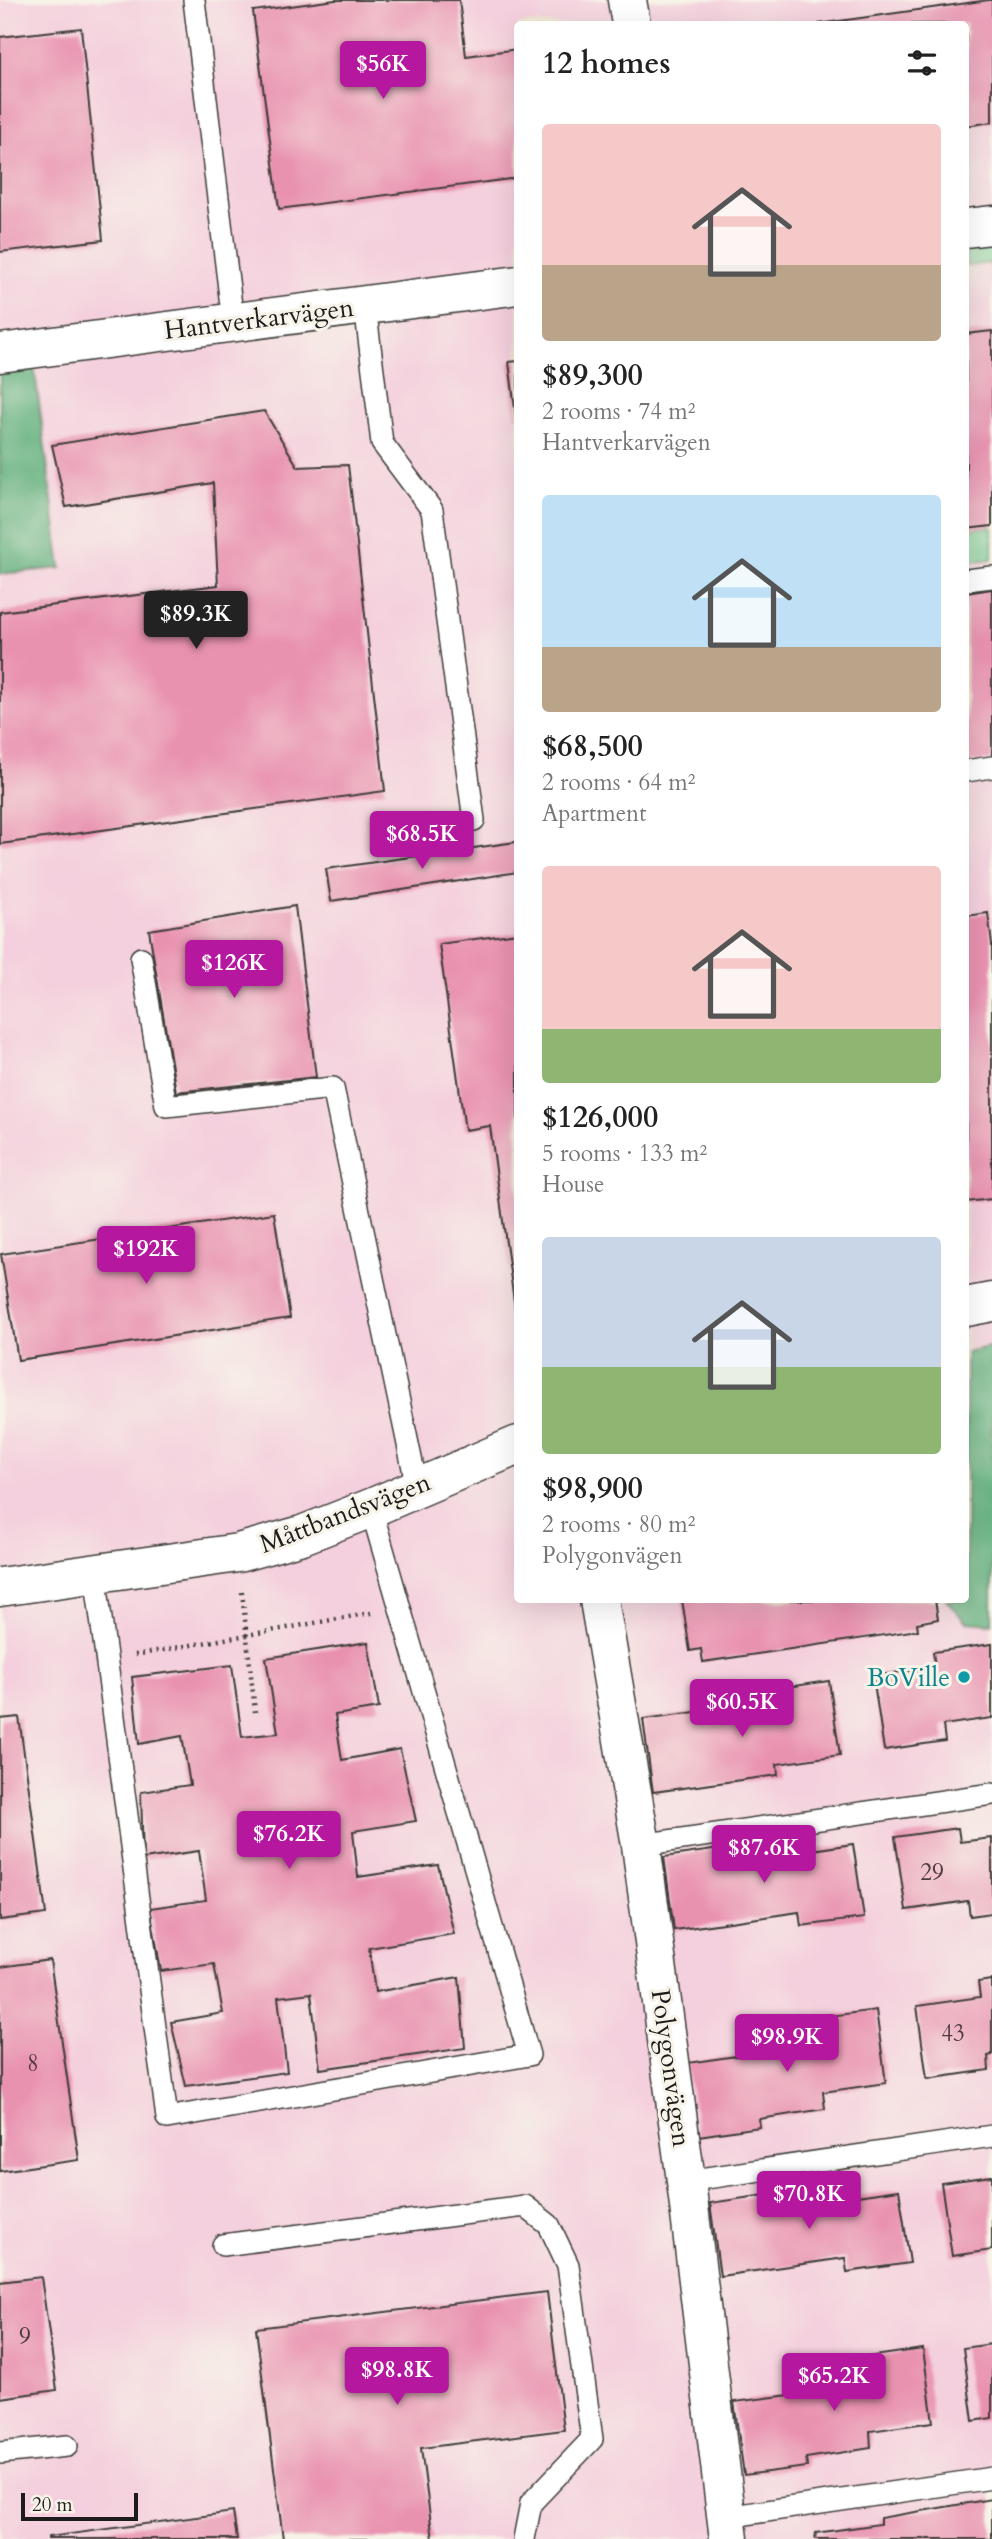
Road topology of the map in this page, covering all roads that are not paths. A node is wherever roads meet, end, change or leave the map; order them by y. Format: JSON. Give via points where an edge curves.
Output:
{"nodes":[{"id":1,"x":194,"y":0,"type":"edge"},
{"id":2,"x":627,"y":0,"type":"edge"},
{"id":3,"x":630,"y":21,"type":"edge"},
{"id":4,"x":992,"y":225,"type":"edge"},
{"id":5,"x":969,"y":228,"type":"edge"},
{"id":6,"x":514,"y":286,"type":"edge"},
{"id":7,"x":365,"y":306,"type":"junction"},
{"id":8,"x":233,"y":322,"type":"junction"},
{"id":9,"x":0,"y":353,"type":"edge"},
{"id":10,"x":992,"y":577,"type":"edge"},
{"id":11,"x":969,"y":580,"type":"edge"},
{"id":12,"x":992,"y":767,"type":"edge"},
{"id":13,"x":969,"y":771,"type":"edge"},
{"id":14,"x":474,"y":820,"type":"dead end"},
{"id":15,"x":141,"y":958,"type":"dead end"},
{"id":16,"x":992,"y":1302,"type":"edge"},
{"id":17,"x":969,"y":1306,"type":"edge"},
{"id":18,"x":514,"y":1447,"type":"edge"},
{"id":19,"x":417,"y":1487,"type":"junction"},
{"id":20,"x":371,"y":1508,"type":"junction"},
{"id":21,"x":95,"y":1573,"type":"junction"},
{"id":22,"x":0,"y":1587,"type":"edge"},
{"id":23,"x":600,"y":1603,"type":"edge"},
{"id":24,"x":992,"y":1794,"type":"edge"},
{"id":25,"x":641,"y":1845,"type":"junction"},
{"id":26,"x":992,"y":2136,"type":"edge"},
{"id":27,"x":686,"y":2181,"type":"junction"},
{"id":28,"x":223,"y":2245,"type":"dead end"},
{"id":29,"x":67,"y":2446,"type":"dead end"},
{"id":30,"x":0,"y":2453,"type":"edge"},
{"id":31,"x":992,"y":2479,"type":"edge"},
{"id":32,"x":728,"y":2528,"type":"edge"},
{"id":33,"x":524,"y":2539,"type":"edge"}],
"edges":[{"from":1,"to":8,"type":"lane"},
{"from":2,"to":3,"type":"street"},
{"from":4,"to":5,"type":"street"},
{"from":6,"to":7,"type":"street","name":"Hantverkarvägen"},
{"from":7,"to":8,"type":"street","name":"Hantverkarvägen"},
{"from":7,"to":14,"type":"lane","via":[[382,443],[432,510]]},
{"from":8,"to":9,"type":"street","name":"Hantverkarvägen"},
{"from":10,"to":11,"type":"lane"},
{"from":12,"to":13,"type":"lane"},
{"from":15,"to":19,"type":"lane","via":[[166,1105],[333,1088]]},
{"from":16,"to":17,"type":"street"},
{"from":18,"to":19,"type":"street","name":"Måttbandsvägen"},
{"from":19,"to":20,"type":"street","name":"Måttbandsvägen"},
{"from":20,"to":21,"type":"street","name":"Måttbandsvägen","via":[[238,1553]]},
{"from":20,"to":21,"type":"lane","via":[[529,2055],[167,2118]]},
{"from":21,"to":22,"type":"street","name":"Måttbandsvägen"},
{"from":23,"to":25,"type":"street","name":"Polygonvägen"},
{"from":24,"to":25,"type":"lane"},
{"from":25,"to":27,"type":"street","name":"Polygonvägen"},
{"from":26,"to":27,"type":"lane"},
{"from":27,"to":32,"type":"street","name":"Polygonvägen"},
{"from":28,"to":33,"type":"lane","via":[[525,2206],[549,2225],[568,2265],[592,2439],[531,2502]]},
{"from":29,"to":30,"type":"lane"},
{"from":31,"to":32,"type":"lane"}]}
